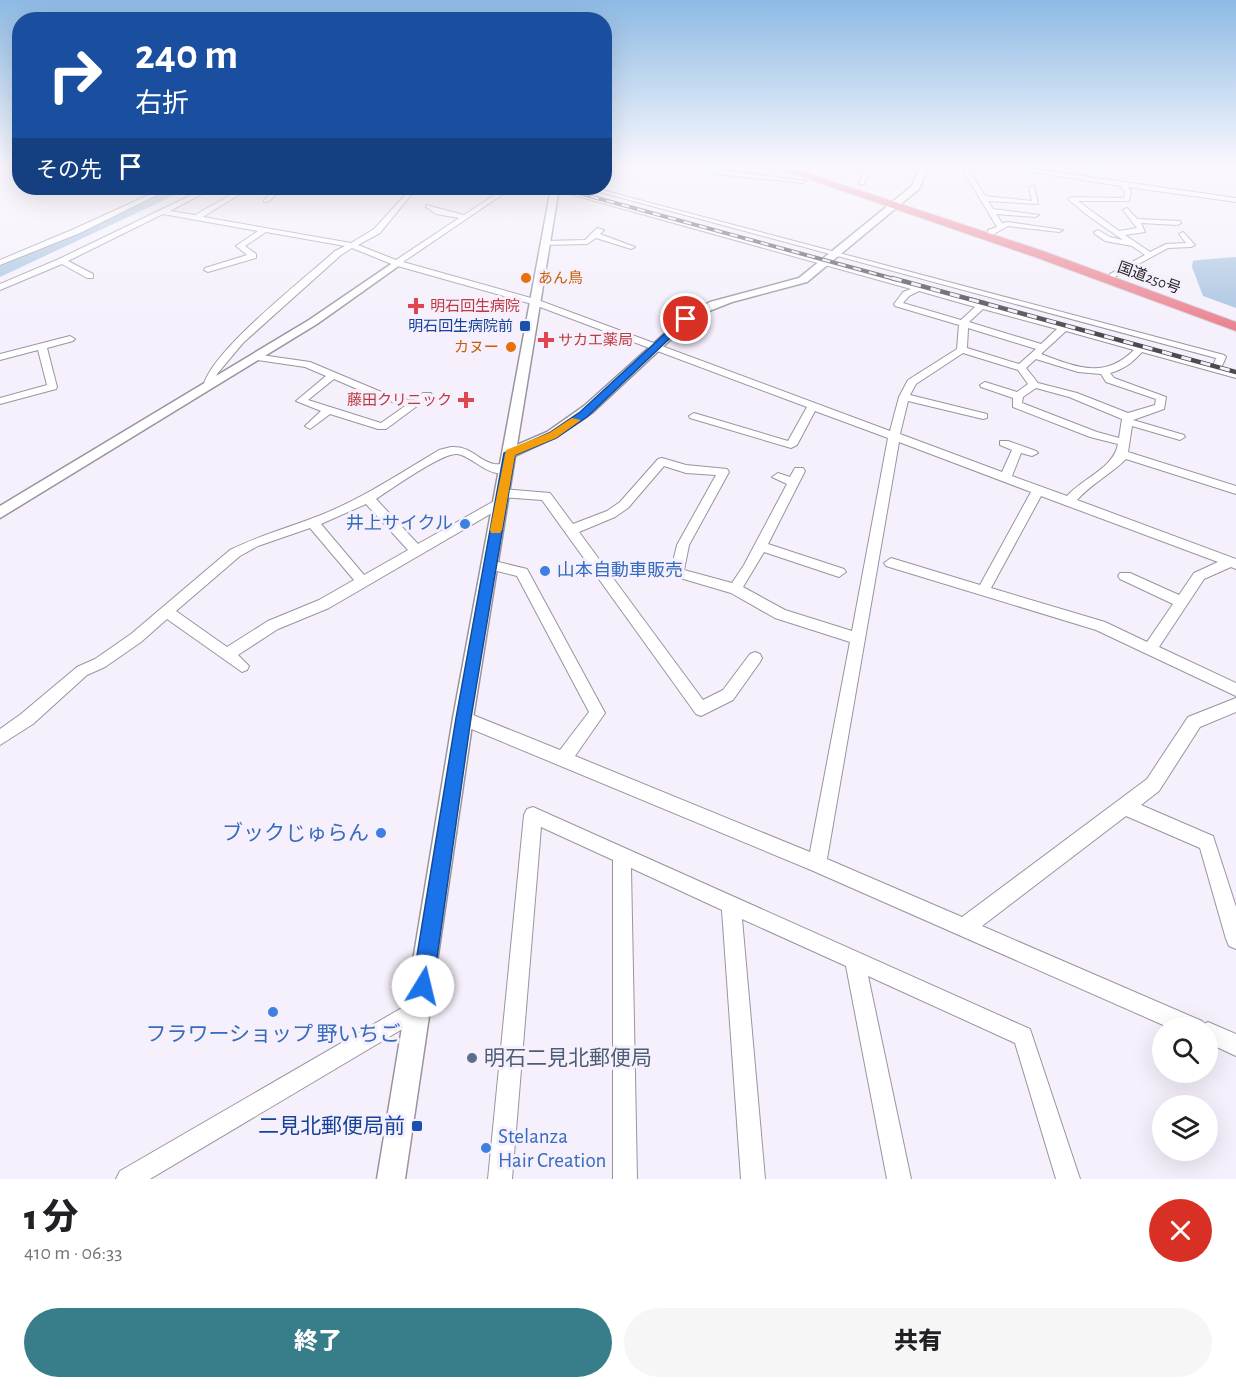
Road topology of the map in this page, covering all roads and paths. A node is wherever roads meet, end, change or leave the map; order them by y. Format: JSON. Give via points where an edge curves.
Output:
{"nodes":[{"id":1,"x":96,"y":222,"type":"edge"},
{"id":2,"x":144,"y":222,"type":"edge"},
{"id":3,"x":225,"y":222,"type":"edge"},
{"id":4,"x":385,"y":222,"type":"edge"},
{"id":5,"x":458,"y":222,"type":"edge"},
{"id":6,"x":548,"y":222,"type":"edge"},
{"id":7,"x":680,"y":222,"type":"edge"},
{"id":8,"x":720,"y":222,"type":"edge"},
{"id":9,"x":873,"y":222,"type":"edge"},
{"id":10,"x":950,"y":222,"type":"edge"},
{"id":11,"x":969,"y":222,"type":"edge"},
{"id":12,"x":993,"y":222,"type":"edge"},
{"id":13,"x":1102,"y":222,"type":"edge"},
{"id":14,"x":1136,"y":222,"type":"edge"},
{"id":15,"x":1156,"y":222,"type":"edge"},
{"id":16,"x":1177,"y":223,"type":"dead end"},
{"id":17,"x":266,"y":229,"type":"junction"},
{"id":18,"x":995,"y":229,"type":"junction"},
{"id":19,"x":1059,"y":230,"type":"dead end"},
{"id":20,"x":1098,"y":232,"type":"dead end"},
{"id":21,"x":1120,"y":233,"type":"junction"},
{"id":22,"x":1183,"y":234,"type":"dead end"},
{"id":23,"x":545,"y":243,"type":"junction"},
{"id":24,"x":351,"y":245,"type":"junction"},
{"id":25,"x":1136,"y":245,"type":"junction"},
{"id":26,"x":631,"y":247,"type":"dead end"},
{"id":27,"x":836,"y":252,"type":"junction"},
{"id":28,"x":1149,"y":255,"type":"junction"},
{"id":29,"x":62,"y":261,"type":"junction"},
{"id":30,"x":825,"y":261,"type":"junction"},
{"id":31,"x":398,"y":262,"type":"junction"},
{"id":32,"x":0,"y":263,"type":"edge"},
{"id":33,"x":208,"y":270,"type":"dead end"},
{"id":34,"x":90,"y":276,"type":"dead end"},
{"id":35,"x":1113,"y":276,"type":"junction"},
{"id":36,"x":0,"y":287,"type":"edge"},
{"id":37,"x":921,"y":287,"type":"junction"},
{"id":38,"x":535,"y":302,"type":"junction"},
{"id":39,"x":983,"y":304,"type":"junction"},
{"id":40,"x":964,"y":322,"type":"junction"},
{"id":41,"x":1236,"y":322,"type":"edge"},
{"id":42,"x":1065,"y":327,"type":"junction"},
{"id":43,"x":1236,"y":327,"type":"edge"},
{"id":44,"x":70,"y":339,"type":"dead end"},
{"id":45,"x":42,"y":346,"type":"junction"},
{"id":46,"x":656,"y":348,"type":"junction"},
{"id":47,"x":1044,"y":348,"type":"junction"},
{"id":48,"x":1141,"y":348,"type":"junction"},
{"id":49,"x":962,"y":350,"type":"junction"},
{"id":50,"x":1035,"y":355,"type":"junction"},
{"id":51,"x":0,"y":357,"type":"edge"},
{"id":52,"x":254,"y":357,"type":"junction"},
{"id":53,"x":1021,"y":368,"type":"junction"},
{"id":54,"x":1216,"y":369,"type":"junction"},
{"id":55,"x":1104,"y":372,"type":"junction"},
{"id":56,"x":333,"y":375,"type":"junction"},
{"id":57,"x":1236,"y":375,"type":"edge"},
{"id":58,"x":209,"y":384,"type":"junction"},
{"id":59,"x":985,"y":385,"type":"dead end"},
{"id":60,"x":1034,"y":385,"type":"junction"},
{"id":61,"x":427,"y":395,"type":"dead end"},
{"id":62,"x":1018,"y":396,"type":"junction"},
{"id":63,"x":904,"y":397,"type":"junction"},
{"id":64,"x":0,"y":401,"type":"edge"},
{"id":65,"x":414,"y":405,"type":"junction"},
{"id":66,"x":812,"y":407,"type":"junction"},
{"id":67,"x":328,"y":410,"type":"junction"},
{"id":68,"x":694,"y":416,"type":"dead end"},
{"id":69,"x":983,"y":416,"type":"dead end"},
{"id":70,"x":1128,"y":420,"type":"junction"},
{"id":71,"x":310,"y":426,"type":"dead end"},
{"id":72,"x":894,"y":437,"type":"junction"},
{"id":73,"x":1179,"y":437,"type":"dead end"},
{"id":74,"x":1004,"y":443,"type":"dead end"},
{"id":75,"x":1018,"y":448,"type":"junction"},
{"id":76,"x":1124,"y":448,"type":"junction"},
{"id":77,"x":1032,"y":453,"type":"dead end"},
{"id":78,"x":508,"y":460,"type":"junction"},
{"id":79,"x":778,"y":477,"type":"dead end"},
{"id":80,"x":1005,"y":478,"type":"junction"},
{"id":81,"x":1038,"y":490,"type":"junction"},
{"id":82,"x":1236,"y":490,"type":"edge"},
{"id":83,"x":368,"y":498,"type":"junction"},
{"id":84,"x":501,"y":498,"type":"junction"},
{"id":85,"x":1069,"y":502,"type":"junction"},
{"id":86,"x":0,"y":513,"type":"edge"},
{"id":87,"x":312,"y":522,"type":"junction"},
{"id":88,"x":571,"y":530,"type":"junction"},
{"id":89,"x":760,"y":546,"type":"junction"},
{"id":90,"x":416,"y":551,"type":"junction"},
{"id":91,"x":891,"y":563,"type":"dead end"},
{"id":92,"x":1233,"y":563,"type":"edge"},
{"id":93,"x":490,"y":565,"type":"junction"},
{"id":94,"x":651,"y":565,"type":"dead end"},
{"id":95,"x":839,"y":572,"type":"dead end"},
{"id":96,"x":677,"y":573,"type":"junction"},
{"id":97,"x":1125,"y":576,"type":"dead end"},
{"id":98,"x":363,"y":582,"type":"junction"},
{"id":99,"x":735,"y":589,"type":"junction"},
{"id":100,"x":983,"y":591,"type":"junction"},
{"id":101,"x":1181,"y":602,"type":"junction"},
{"id":102,"x":166,"y":612,"type":"junction"},
{"id":103,"x":858,"y":639,"type":"junction"},
{"id":104,"x":1150,"y":649,"type":"junction"},
{"id":105,"x":226,"y":655,"type":"junction"},
{"id":106,"x":755,"y":658,"type":"dead end"},
{"id":107,"x":242,"y":666,"type":"dead end"},
{"id":108,"x":1236,"y":690,"type":"edge"},
{"id":109,"x":1236,"y":705,"type":"edge"},
{"id":110,"x":464,"y":718,"type":"junction"},
{"id":111,"x":0,"y":738,"type":"edge"},
{"id":112,"x":563,"y":759,"type":"junction"},
{"id":113,"x":1124,"y":806,"type":"junction"},
{"id":114,"x":622,"y":855,"type":"junction"},
{"id":115,"x":817,"y":864,"type":"junction"},
{"id":116,"x":731,"y":904,"type":"junction"},
{"id":117,"x":963,"y":928,"type":"junction"},
{"id":118,"x":1236,"y":939,"type":"edge"},
{"id":119,"x":855,"y":960,"type":"junction"},
{"id":120,"x":419,"y":1008,"type":"junction"},
{"id":121,"x":1169,"y":1017,"type":"edge"},
{"id":122,"x":1218,"y":1037,"type":"edge"},
{"id":123,"x":1236,"y":1045,"type":"edge"},
{"id":124,"x":128,"y":1179,"type":"edge"},
{"id":125,"x":391,"y":1179,"type":"edge"},
{"id":126,"x":500,"y":1179,"type":"edge"},
{"id":127,"x":625,"y":1179,"type":"edge"},
{"id":128,"x":753,"y":1179,"type":"edge"},
{"id":129,"x":899,"y":1179,"type":"edge"},
{"id":130,"x":1068,"y":1179,"type":"edge"}],
"edges":[{"from":1,"to":32,"type":"street"},
{"from":2,"to":29,"type":"street"},
{"from":3,"to":17,"type":"street"},
{"from":4,"to":24,"type":"street","via":[[377,231]]},
{"from":5,"to":31,"type":"street"},
{"from":6,"to":23,"type":"street"},
{"from":7,"to":30,"type":"street"},
{"from":8,"to":27,"type":"street"},
{"from":9,"to":27,"type":"street"},
{"from":10,"to":43,"type":"highway","name":"国道250号"},
{"from":11,"to":18,"type":"highway","name":"国道250号"},
{"from":12,"to":18,"type":"street"},
{"from":13,"to":21,"type":"street"},
{"from":14,"to":21,"type":"street","via":[[1142,230]]},
{"from":15,"to":16,"type":"street"},
{"from":17,"to":24,"type":"street"},
{"from":17,"to":33,"type":"street","via":[[240,246],[253,256]]},
{"from":18,"to":19,"type":"street","via":[[1008,224]]},
{"from":18,"to":35,"type":"highway","name":"国道250号"},
{"from":20,"to":25,"type":"street","via":[[1108,239]]},
{"from":21,"to":25,"type":"street"},
{"from":22,"to":28,"type":"street","via":[[1191,244],[1166,246]]},
{"from":23,"to":26,"type":"street","via":[[586,242],[598,232]]},
{"from":23,"to":38,"type":"street"},
{"from":24,"to":31,"type":"street"},
{"from":24,"to":58,"type":"street","via":[[315,272],[240,341],[212,373]]},
{"from":25,"to":28,"type":"street"},
{"from":27,"to":30,"type":"street"},
{"from":27,"to":54,"type":"street","via":[[1221,357]]},
{"from":28,"to":35,"type":"street"},
{"from":29,"to":34,"type":"street"},
{"from":29,"to":36,"type":"street"},
{"from":30,"to":37,"type":"street"},
{"from":30,"to":46,"type":"street","via":[[787,286],[709,305],[686,319]]},
{"from":31,"to":38,"type":"street"},
{"from":31,"to":52,"type":"street","via":[[313,322]]},
{"from":35,"to":41,"type":"highway","name":"国道250号"},
{"from":37,"to":39,"type":"street"},
{"from":37,"to":40,"type":"street","via":[[906,294],[898,304]]},
{"from":38,"to":46,"type":"street"},
{"from":38,"to":78,"type":"street"},
{"from":39,"to":40,"type":"street"},
{"from":39,"to":42,"type":"street"},
{"from":40,"to":47,"type":"street"},
{"from":40,"to":49,"type":"street"},
{"from":42,"to":47,"type":"street"},
{"from":42,"to":48,"type":"street"},
{"from":44,"to":45,"type":"street"},
{"from":45,"to":51,"type":"street"},
{"from":45,"to":64,"type":"street","via":[[52,387]]},
{"from":46,"to":66,"type":"street"},
{"from":46,"to":78,"type":"street","via":[[583,415]]},
{"from":47,"to":50,"type":"street"},
{"from":48,"to":54,"type":"street"},
{"from":48,"to":55,"type":"street","via":[[1131,360]]},
{"from":49,"to":53,"type":"street"},
{"from":49,"to":63,"type":"street","via":[[912,382]]},
{"from":50,"to":53,"type":"street"},
{"from":50,"to":55,"type":"street","via":[[1085,372]]},
{"from":52,"to":56,"type":"street","via":[[307,364]]},
{"from":52,"to":58,"type":"street"},
{"from":53,"to":60,"type":"street"},
{"from":54,"to":57,"type":"street"},
{"from":55,"to":70,"type":"street","via":[[1110,380],[1161,397],[1160,407]]},
{"from":56,"to":65,"type":"street"},
{"from":56,"to":67,"type":"street","via":[[301,401]]},
{"from":58,"to":86,"type":"street"},
{"from":59,"to":62,"type":"street"},
{"from":60,"to":62,"type":"street"},
{"from":60,"to":70,"type":"street","via":[[1073,395]]},
{"from":61,"to":65,"type":"street"},
{"from":62,"to":76,"type":"street","via":[[1017,405]]},
{"from":63,"to":69,"type":"street"},
{"from":63,"to":72,"type":"street"},
{"from":65,"to":67,"type":"street","via":[[382,427]]},
{"from":66,"to":68,"type":"street","via":[[791,445]]},
{"from":66,"to":72,"type":"street"},
{"from":67,"to":71,"type":"street"},
{"from":70,"to":73,"type":"street"},
{"from":70,"to":76,"type":"street"},
{"from":72,"to":80,"type":"street"},
{"from":72,"to":103,"type":"street"},
{"from":74,"to":75,"type":"street"},
{"from":75,"to":77,"type":"street"},
{"from":75,"to":80,"type":"street"},
{"from":76,"to":82,"type":"street"},
{"from":76,"to":85,"type":"street","via":[[1109,469],[1082,487]]},
{"from":78,"to":83,"type":"street","via":[[489,467],[469,452],[443,452]]},
{"from":78,"to":84,"type":"street"},
{"from":79,"to":89,"type":"street","via":[[796,477]]},
{"from":80,"to":81,"type":"street"},
{"from":81,"to":85,"type":"street"},
{"from":81,"to":100,"type":"street"},
{"from":83,"to":87,"type":"street"},
{"from":83,"to":90,"type":"street"},
{"from":84,"to":88,"type":"street","via":[[546,496]]},
{"from":84,"to":90,"type":"street"},
{"from":84,"to":93,"type":"street"},
{"from":85,"to":92,"type":"street"},
{"from":87,"to":98,"type":"street"},
{"from":87,"to":102,"type":"street","via":[[235,553]]},
{"from":88,"to":96,"type":"street","via":[[618,509],[662,462],[686,469],[723,472],[683,545]]},
{"from":88,"to":106,"type":"street","via":[[701,710],[728,695]]},
{"from":89,"to":95,"type":"street"},
{"from":89,"to":99,"type":"street"},
{"from":90,"to":98,"type":"street"},
{"from":91,"to":100,"type":"street"},
{"from":92,"to":101,"type":"street","via":[[1198,576]]},
{"from":93,"to":110,"type":"street"},
{"from":93,"to":112,"type":"street","via":[[522,572],[597,713]]},
{"from":94,"to":96,"type":"street"},
{"from":96,"to":99,"type":"street"},
{"from":97,"to":101,"type":"street"},
{"from":98,"to":105,"type":"street","via":[[324,604],[273,625]]},
{"from":99,"to":103,"type":"street","via":[[780,614]]},
{"from":100,"to":104,"type":"street","via":[[1100,626]]},
{"from":101,"to":104,"type":"street"},
{"from":102,"to":105,"type":"street"},
{"from":102,"to":111,"type":"street","via":[[136,638],[82,671]]},
{"from":103,"to":115,"type":"street"},
{"from":104,"to":108,"type":"street"},
{"from":105,"to":107,"type":"street"},
{"from":109,"to":113,"type":"street","via":[[1194,722],[1153,785]]},
{"from":110,"to":112,"type":"street"},
{"from":110,"to":120,"type":"street"},
{"from":112,"to":115,"type":"street"},
{"from":113,"to":117,"type":"street"},
{"from":113,"to":118,"type":"street","via":[[1207,842]]},
{"from":114,"to":116,"type":"street"},
{"from":114,"to":126,"type":"street","via":[[533,815]]},
{"from":114,"to":127,"type":"street"},
{"from":115,"to":117,"type":"street"},
{"from":116,"to":119,"type":"street"},
{"from":116,"to":128,"type":"street"},
{"from":117,"to":121,"type":"street"},
{"from":119,"to":129,"type":"street"},
{"from":119,"to":130,"type":"street","via":[[1023,1036]]},
{"from":120,"to":124,"type":"street"},
{"from":120,"to":125,"type":"street"},
{"from":122,"to":123,"type":"street"}]}
